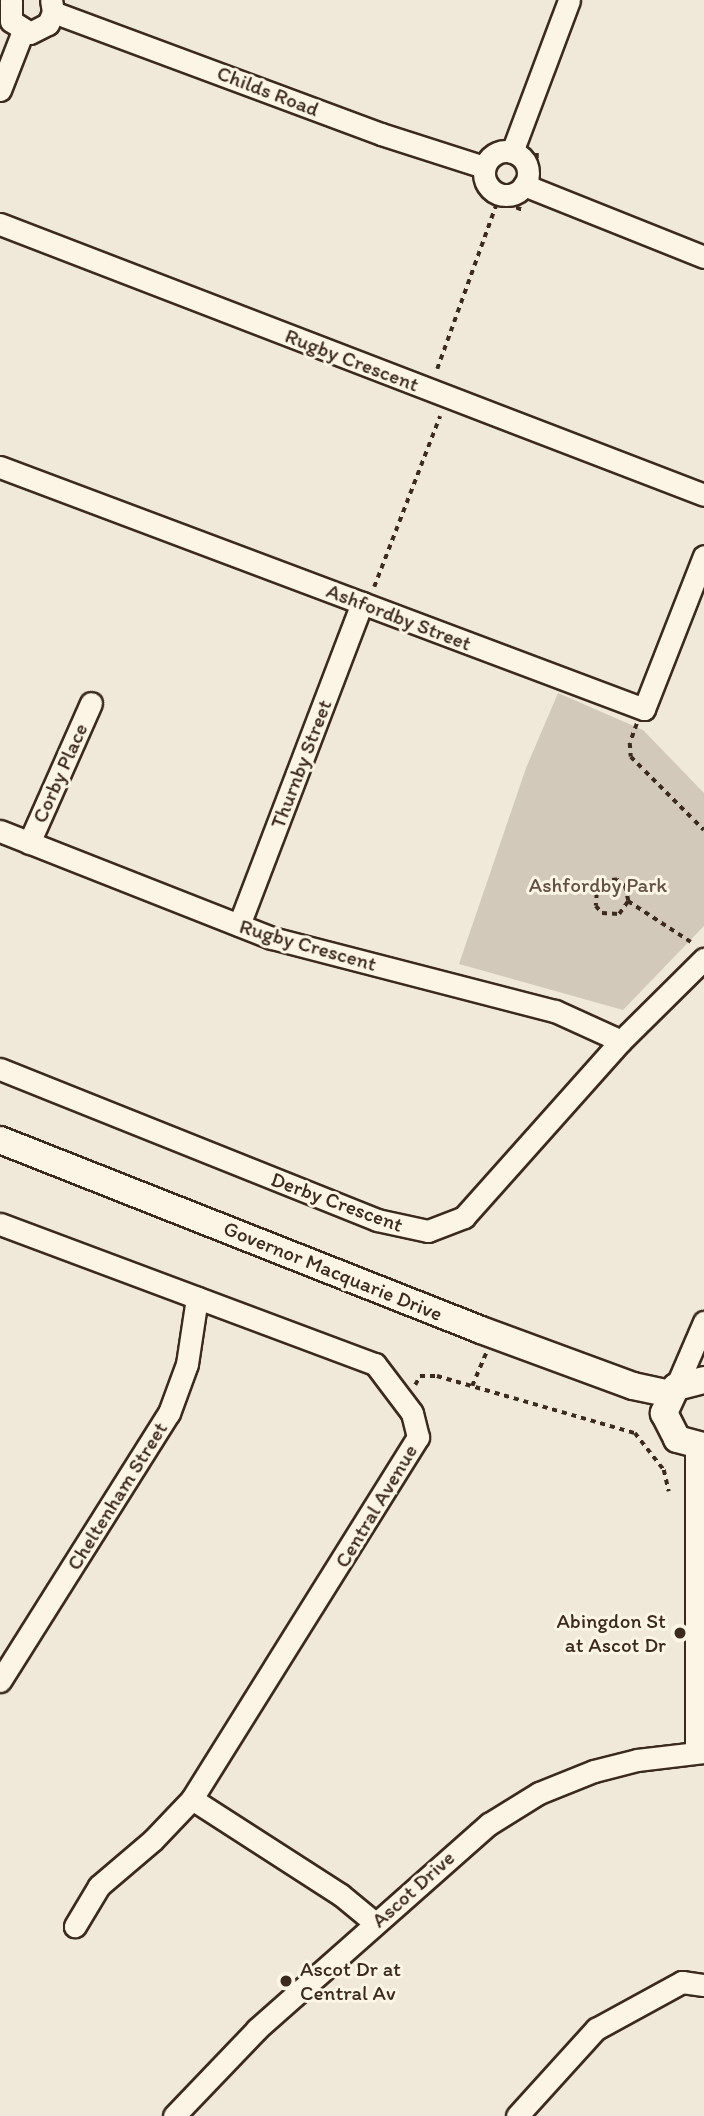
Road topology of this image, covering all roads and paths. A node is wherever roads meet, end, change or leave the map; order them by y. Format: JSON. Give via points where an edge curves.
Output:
{"nodes":[{"id":1,"x":11,"y":0,"type":"edge"},
{"id":2,"x":569,"y":0,"type":"edge"},
{"id":3,"x":52,"y":6,"type":"edge"},
{"id":4,"x":23,"y":31,"type":"junction"},
{"id":5,"x":0,"y":90,"type":"edge"},
{"id":6,"x":512,"y":152,"type":"junction"},
{"id":7,"x":537,"y":153,"type":"dead end"},
{"id":8,"x":484,"y":167,"type":"junction"},
{"id":9,"x":537,"y":168,"type":"dead end"},
{"id":10,"x":524,"y":186,"type":"junction"},
{"id":11,"x":523,"y":210,"type":"dead end"},
{"id":12,"x":0,"y":225,"type":"edge"},
{"id":13,"x":704,"y":257,"type":"edge"},
{"id":14,"x":438,"y":369,"type":"dead end"},
{"id":15,"x":440,"y":416,"type":"dead end"},
{"id":16,"x":0,"y":467,"type":"edge"},
{"id":17,"x":704,"y":495,"type":"edge"},
{"id":18,"x":704,"y":556,"type":"edge"},
{"id":19,"x":362,"y":603,"type":"junction"},
{"id":20,"x":92,"y":703,"type":"dead end"},
{"id":21,"x":644,"y":709,"type":"junction"},
{"id":22,"x":704,"y":830,"type":"edge"},
{"id":23,"x":0,"y":831,"type":"edge"},
{"id":24,"x":29,"y":843,"type":"junction"},
{"id":25,"x":628,"y":901,"type":"junction"},
{"id":26,"x":239,"y":925,"type":"junction"},
{"id":27,"x":691,"y":942,"type":"dead end"},
{"id":28,"x":703,"y":961,"type":"edge"},
{"id":29,"x":621,"y":1041,"type":"junction"},
{"id":30,"x":0,"y":1069,"type":"edge"},
{"id":31,"x":0,"y":1140,"type":"edge"},
{"id":32,"x":1,"y":1227,"type":"edge"},
{"id":33,"x":197,"y":1298,"type":"junction"},
{"id":34,"x":704,"y":1322,"type":"edge"},
{"id":35,"x":487,"y":1352,"type":"dead end"},
{"id":36,"x":704,"y":1380,"type":"edge"},
{"id":37,"x":472,"y":1386,"type":"junction"},
{"id":38,"x":673,"y":1390,"type":"junction"},
{"id":39,"x":411,"y":1393,"type":"dead end"},
{"id":40,"x":700,"y":1446,"type":"edge"},
{"id":41,"x":669,"y":1491,"type":"dead end"},
{"id":42,"x":0,"y":1681,"type":"edge"},
{"id":43,"x":700,"y":1752,"type":"edge"},
{"id":44,"x":192,"y":1800,"type":"junction"},
{"id":45,"x":375,"y":1923,"type":"junction"},
{"id":46,"x":75,"y":1926,"type":"dead end"},
{"id":47,"x":704,"y":1985,"type":"edge"},
{"id":48,"x":174,"y":2116,"type":"edge"},
{"id":49,"x":517,"y":2116,"type":"edge"}],
"edges":[{"from":1,"to":4,"type":"street","via":[[11,21]]},
{"from":2,"to":6,"type":"street"},
{"from":3,"to":4,"type":"street","via":[[43,29]]},
{"from":3,"to":8,"type":"street","name":"Childs Road","via":[[381,134]]},
{"from":4,"to":5,"type":"street"},
{"from":6,"to":8,"type":"street","via":[[493,154]]},
{"from":6,"to":10,"type":"street","via":[[527,166]]},
{"from":7,"to":9,"type":"path"},
{"from":8,"to":10,"type":"street","via":[[486,183],[498,194],[511,195]]},
{"from":10,"to":13,"type":"street"},
{"from":11,"to":14,"type":"path","via":[[498,200]]},
{"from":12,"to":17,"type":"street","name":"Rugby Crescent"},
{"from":15,"to":19,"type":"path","via":[[373,590]]},
{"from":16,"to":19,"type":"street","name":"Ashfordby Street"},
{"from":18,"to":21,"type":"street"},
{"from":19,"to":21,"type":"street","name":"Ashfordby Street"},
{"from":19,"to":26,"type":"street","name":"Thurnby Street"},
{"from":20,"to":24,"type":"street","name":"Corby Place"},
{"from":21,"to":22,"type":"path","via":[[630,743],[631,757]]},
{"from":23,"to":24,"type":"street","name":"Rugby Crescent"},
{"from":24,"to":26,"type":"street","name":"Rugby Crescent"},
{"from":25,"to":25,"type":"path","via":[[619,914],[602,913],[596,906],[599,886],[617,880],[625,887]]},
{"from":25,"to":27,"type":"path"},
{"from":26,"to":29,"type":"street","name":"Rugby Crescent","via":[[272,938],[555,1011]]},
{"from":28,"to":29,"type":"street","name":"Derby Crescent"},
{"from":29,"to":30,"type":"street","name":"Derby Crescent","via":[[464,1217],[428,1231],[377,1220]]},
{"from":31,"to":38,"type":"main road","name":"Governor Macquarie Drive","via":[[481,1330],[633,1385]]},
{"from":32,"to":33,"type":"street","name":"Central Avenue"},
{"from":33,"to":42,"type":"street","name":"Cheltenham Street","via":[[187,1364],[169,1413]]},
{"from":33,"to":44,"type":"street","name":"Central Avenue","via":[[375,1364],[412,1413],[418,1437]]},
{"from":34,"to":38,"type":"street"},
{"from":35,"to":37,"type":"path"},
{"from":36,"to":38,"type":"main road"},
{"from":37,"to":39,"type":"path","via":[[420,1376]]},
{"from":37,"to":41,"type":"path","via":[[635,1433],[664,1470]]},
{"from":38,"to":40,"type":"main road","via":[[664,1413],[670,1432]]},
{"from":40,"to":43,"type":"street"},
{"from":43,"to":45,"type":"street","name":"Ascot Drive","via":[[594,1771],[530,1798],[479,1832]]},
{"from":44,"to":45,"type":"street","via":[[341,1895]]},
{"from":44,"to":46,"type":"street","name":"Central Avenue","via":[[99,1886]]},
{"from":45,"to":48,"type":"street","name":"Ascot Drive","via":[[247,2038]]},
{"from":47,"to":49,"type":"street","via":[[682,1982],[596,2029]]}]}
